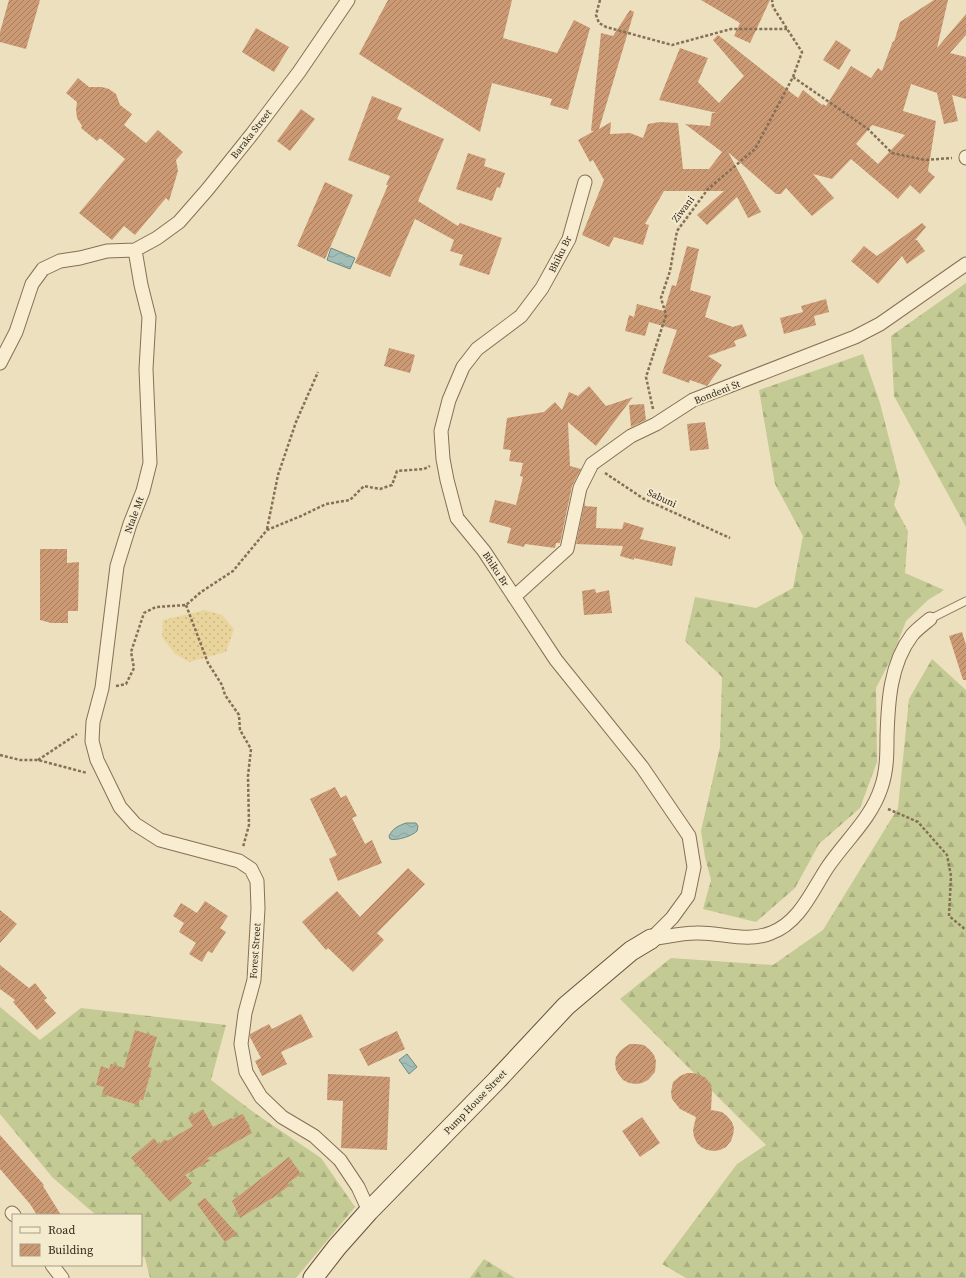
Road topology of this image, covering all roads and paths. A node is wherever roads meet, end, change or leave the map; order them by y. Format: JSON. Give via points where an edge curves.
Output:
{"nodes":[{"id":1,"x":348,"y":0,"type":"edge"},
{"id":2,"x":600,"y":0,"type":"edge"},
{"id":3,"x":772,"y":0,"type":"edge"},
{"id":4,"x":787,"y":29,"type":"junction"},
{"id":5,"x":793,"y":77,"type":"junction"},
{"id":6,"x":966,"y":158,"type":"edge"},
{"id":7,"x":585,"y":182,"type":"dead end"},
{"id":8,"x":135,"y":250,"type":"junction"},
{"id":9,"x":966,"y":264,"type":"edge"},
{"id":10,"x":0,"y":363,"type":"edge"},
{"id":11,"x":318,"y":372,"type":"dead end"},
{"id":12,"x":656,"y":424,"type":"junction"},
{"id":13,"x":443,"y":459,"type":"junction"},
{"id":14,"x":592,"y":464,"type":"junction"},
{"id":15,"x":267,"y":530,"type":"junction"},
{"id":16,"x":730,"y":538,"type":"dead end"},
{"id":17,"x":514,"y":597,"type":"junction"},
{"id":18,"x":966,"y":601,"type":"edge"},
{"id":19,"x":186,"y":604,"type":"junction"},
{"id":20,"x":930,"y":619,"type":"joint"},
{"id":21,"x":102,"y":688,"type":"junction"},
{"id":22,"x":94,"y":722,"type":"junction"},
{"id":23,"x":0,"y":755,"type":"edge"},
{"id":24,"x":38,"y":760,"type":"junction"},
{"id":25,"x":106,"y":778,"type":"junction"},
{"id":26,"x":875,"y":803,"type":"junction"},
{"id":27,"x":239,"y":861,"type":"junction"},
{"id":28,"x":966,"y":930,"type":"edge"},
{"id":29,"x":651,"y":939,"type":"junction"},
{"id":30,"x":369,"y":1211,"type":"junction"},
{"id":31,"x":53,"y":1266,"type":"edge"},
{"id":32,"x":62,"y":1278,"type":"edge"},
{"id":33,"x":313,"y":1278,"type":"edge"}],
"edges":[{"from":1,"to":8,"type":"street","name":"Baraka Street","via":[[299,72],[207,190],[179,222]]},
{"from":2,"to":4,"type":"path","via":[[596,15],[599,23],[672,44],[731,29]]},
{"from":3,"to":4,"type":"path","via":[[773,7]]},
{"from":4,"to":5,"type":"path","name":"Ziwani","via":[[802,52]]},
{"from":5,"to":6,"type":"path","via":[[868,130],[892,153],[925,160]]},
{"from":5,"to":12,"type":"path","name":"Ziwani","via":[[755,149],[708,189],[677,231],[670,271],[661,298],[666,315],[646,377]]},
{"from":7,"to":13,"type":"street","name":"Bhiku Br","via":[[569,238],[542,288],[521,316],[477,349],[463,367],[449,400],[441,431]]},
{"from":8,"to":10,"type":"street","via":[[107,251],[60,261],[43,269],[32,284],[16,332]]},
{"from":8,"to":21,"type":"street","name":"Ntale Mt","via":[[150,317],[146,369],[150,463],[117,566]]},
{"from":9,"to":12,"type":"street","name":"Bondeni St","via":[[880,324],[855,337],[693,400]]},
{"from":11,"to":15,"type":"path","via":[[296,422],[278,475]]},
{"from":12,"to":14,"type":"street","name":"Bondeni St","via":[[631,436]]},
{"from":13,"to":15,"type":"path","via":[[424,469],[397,471],[392,485],[380,489],[364,486],[350,500],[326,504]]},
{"from":13,"to":17,"type":"street","name":"Bhiku Br","via":[[457,518],[484,551]]},
{"from":14,"to":16,"type":"path","name":"Sabuni","via":[[644,499]]},
{"from":14,"to":17,"type":"street","name":"Bondeni St","via":[[580,488],[567,549]]},
{"from":15,"to":19,"type":"path","via":[[233,571]]},
{"from":17,"to":29,"type":"street","name":"Bhiku Br","via":[[556,660],[642,767],[688,836],[694,867],[688,896],[672,918]]},
{"from":18,"to":20,"type":"lane"},
{"from":19,"to":21,"type":"path","via":[[156,607],[144,613],[131,652],[134,668],[126,684]]},
{"from":19,"to":27,"type":"path","via":[[208,663],[239,716],[240,730],[251,748],[248,776],[249,825]]},
{"from":20,"to":26,"type":"street","via":[[912,634],[898,657],[888,716],[886,772]]},
{"from":21,"to":22,"type":"street","name":"Ntale Mt"},
{"from":22,"to":24,"type":"path"},
{"from":22,"to":25,"type":"street","name":"Ntale Mt","via":[[92,741],[97,760]]},
{"from":23,"to":24,"type":"path","via":[[20,760]]},
{"from":24,"to":25,"type":"path"},
{"from":25,"to":27,"type":"street","name":"Forest Street","via":[[120,807],[134,824],[160,840]]},
{"from":26,"to":28,"type":"path","via":[[918,822],[947,855],[951,876],[949,916]]},
{"from":26,"to":29,"type":"street","via":[[790,923],[771,934],[748,938],[697,933]]},
{"from":27,"to":30,"type":"street","name":"Forest Street","via":[[251,869],[257,881],[254,980],[245,1013],[242,1044],[246,1072],[261,1097],[276,1112],[314,1136],[340,1160],[358,1187]]},
{"from":29,"to":30,"type":"street","name":"Pump House Street","via":[[632,951],[566,1006]]},
{"from":30,"to":33,"type":"street","name":"Pump House Street"},
{"from":31,"to":32,"type":"street"}]}
